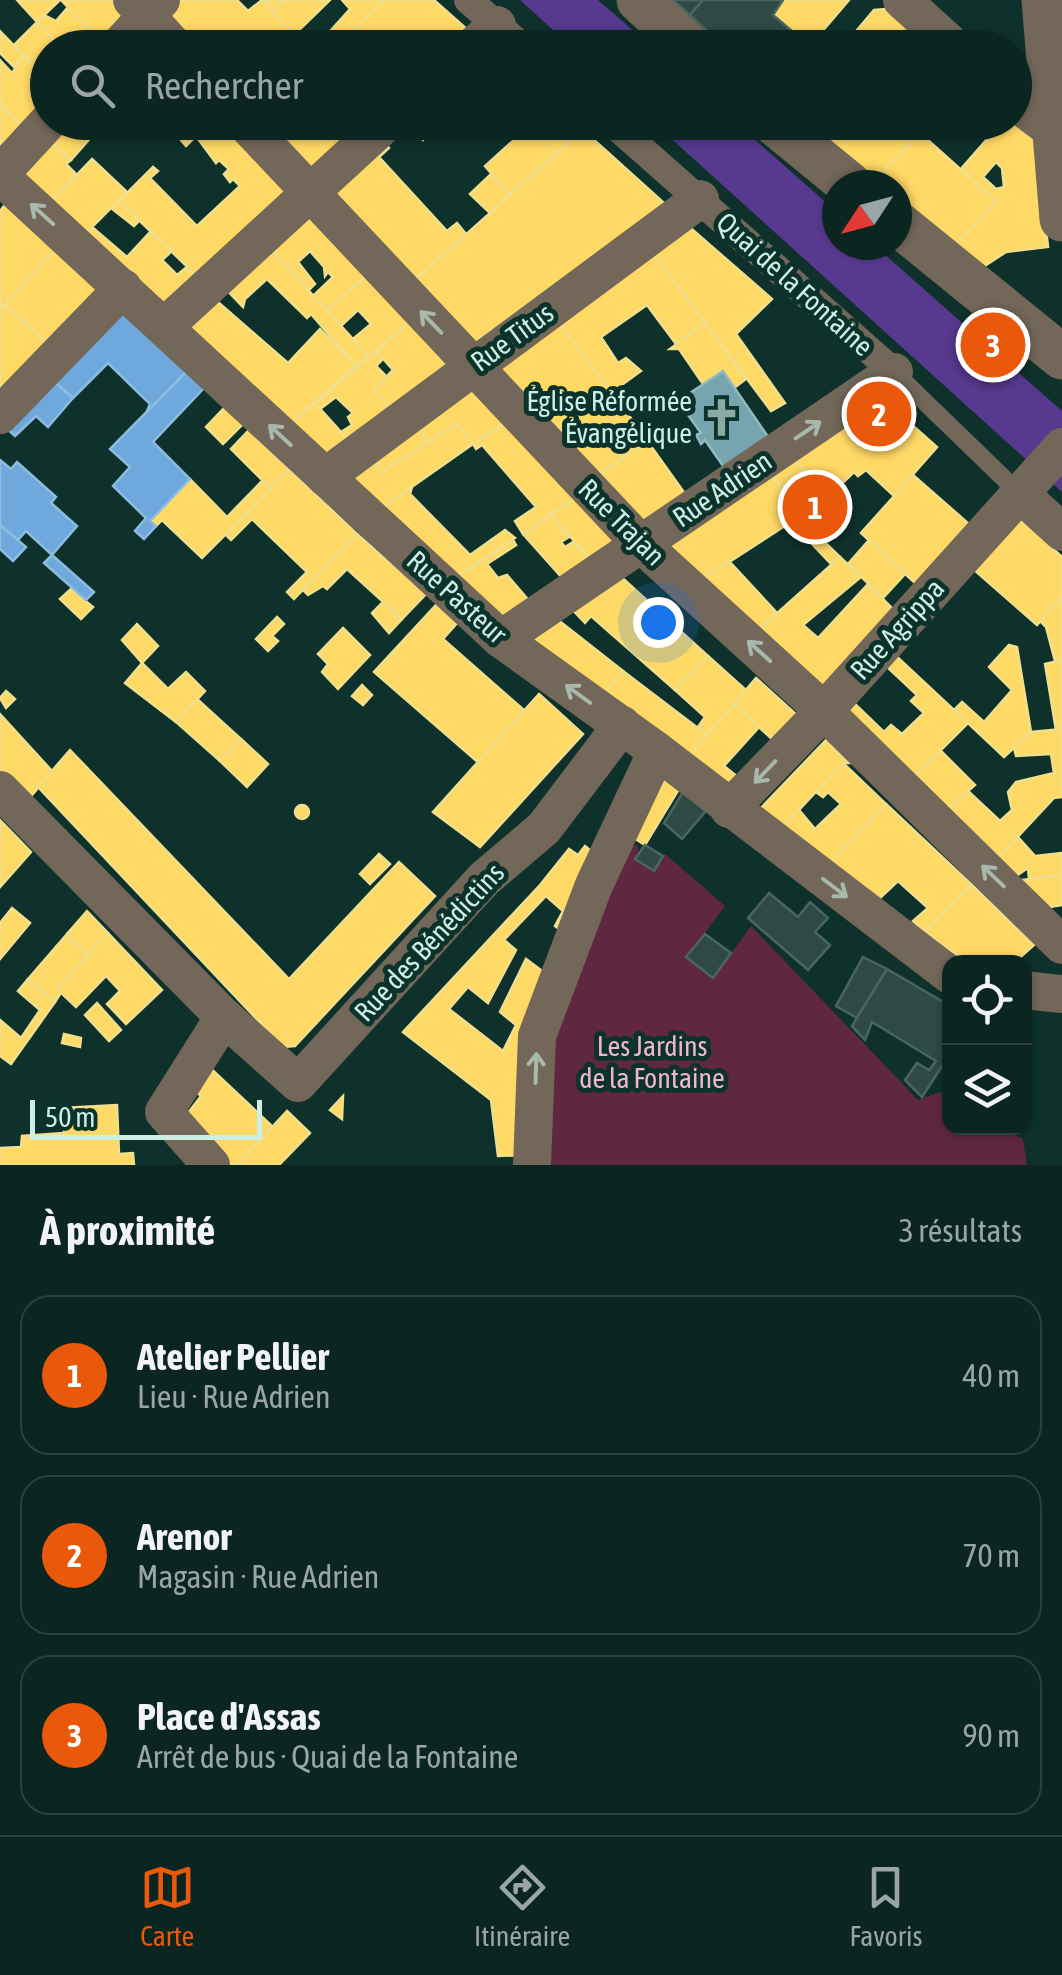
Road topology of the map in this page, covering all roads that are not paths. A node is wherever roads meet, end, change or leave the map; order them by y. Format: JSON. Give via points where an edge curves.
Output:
{"nodes":[{"id":1,"x":468,"y":0,"type":"edge"},
{"id":2,"x":639,"y":0,"type":"edge"},
{"id":3,"x":902,"y":0,"type":"edge"},
{"id":4,"x":1044,"y":0,"type":"edge"},
{"id":5,"x":146,"y":5,"type":"edge"},
{"id":6,"x":129,"y":30,"type":"edge"},
{"id":7,"x":163,"y":30,"type":"edge"},
{"id":8,"x":490,"y":30,"type":"edge"},
{"id":9,"x":672,"y":30,"type":"edge"},
{"id":10,"x":934,"y":30,"type":"edge"},
{"id":11,"x":1032,"y":115,"type":"edge"},
{"id":12,"x":1056,"y":132,"type":"junction"},
{"id":13,"x":32,"y":140,"type":"edge"},
{"id":14,"x":260,"y":140,"type":"edge"},
{"id":15,"x":367,"y":140,"type":"edge"},
{"id":16,"x":633,"y":140,"type":"edge"},
{"id":17,"x":795,"y":140,"type":"edge"},
{"id":18,"x":832,"y":170,"type":"edge"},
{"id":19,"x":0,"y":175,"type":"edge"},
{"id":20,"x":308,"y":193,"type":"junction"},
{"id":21,"x":700,"y":198,"type":"junction"},
{"id":22,"x":1062,"y":219,"type":"edge"},
{"id":23,"x":912,"y":234,"type":"edge"},
{"id":24,"x":123,"y":288,"type":"junction"},
{"id":25,"x":164,"y":326,"type":"junction"},
{"id":26,"x":1062,"y":356,"type":"edge"},
{"id":27,"x":472,"y":366,"type":"junction"},
{"id":28,"x":894,"y":372,"type":"junction"},
{"id":29,"x":0,"y":415,"type":"edge"},
{"id":30,"x":1062,"y":446,"type":"edge"},
{"id":31,"x":325,"y":477,"type":"junction"},
{"id":32,"x":1024,"y":486,"type":"junction"},
{"id":33,"x":1062,"y":532,"type":"edge"},
{"id":34,"x":641,"y":544,"type":"junction"},
{"id":35,"x":501,"y":638,"type":"junction"},
{"id":36,"x":824,"y":711,"type":"junction"},
{"id":37,"x":622,"y":725,"type":"junction"},
{"id":38,"x":657,"y":751,"type":"junction"},
{"id":39,"x":0,"y":790,"type":"edge"},
{"id":40,"x":729,"y":809,"type":"junction"},
{"id":41,"x":1062,"y":945,"type":"edge"},
{"id":42,"x":942,"y":969,"type":"edge"},
{"id":43,"x":1032,"y":991,"type":"edge"},
{"id":44,"x":1062,"y":994,"type":"edge"},
{"id":45,"x":224,"y":1017,"type":"junction"},
{"id":46,"x":211,"y":1165,"type":"edge"},
{"id":47,"x":532,"y":1165,"type":"edge"}],
"edges":[{"from":1,"to":8,"type":"street"},
{"from":2,"to":9,"type":"street"},
{"from":3,"to":10,"type":"street"},
{"from":4,"to":12,"type":"street"},
{"from":5,"to":6,"type":"street"},
{"from":5,"to":7,"type":"street"},
{"from":11,"to":12,"type":"street"},
{"from":12,"to":22,"type":"street"},
{"from":13,"to":19,"type":"street"},
{"from":14,"to":20,"type":"street","name":"Rue Trajan"},
{"from":15,"to":20,"type":"street"},
{"from":16,"to":21,"type":"street","name":"Quai de la Fontaine"},
{"from":17,"to":18,"type":"street"},
{"from":24,"to":19,"type":"street","name":"Rue Pasteur","one_way":true},
{"from":20,"to":25,"type":"street"},
{"from":27,"to":20,"type":"street","name":"Rue Trajan","one_way":true},
{"from":21,"to":27,"type":"street","name":"Rue Titus"},
{"from":21,"to":28,"type":"street","name":"Quai de la Fontaine"},
{"from":23,"to":26,"type":"street"},
{"from":24,"to":25,"type":"street","name":"Rue Pasteur"},
{"from":24,"to":29,"type":"street"},
{"from":31,"to":25,"type":"street","name":"Rue Pasteur","one_way":true},
{"from":27,"to":31,"type":"street","name":"Rue Titus"},
{"from":27,"to":34,"type":"street","name":"Rue Trajan"},
{"from":28,"to":32,"type":"lane","name":"Quai de la Fontaine"},
{"from":34,"to":28,"type":"street","name":"Rue Adrien","one_way":true},
{"from":30,"to":32,"type":"street","name":"Rue Agrippa"},
{"from":31,"to":35,"type":"street","name":"Rue Pasteur"},
{"from":32,"to":33,"type":"street","name":"Quai de la Fontaine"},
{"from":32,"to":36,"type":"street","name":"Rue Agrippa"},
{"from":34,"to":35,"type":"street","name":"Rue Adrien"},
{"from":36,"to":34,"type":"street","name":"Rue Trajan","one_way":true},
{"from":37,"to":35,"type":"street","name":"Rue Pasteur","one_way":true},
{"from":36,"to":40,"type":"street","name":"Rue Agrippa","one_way":true},
{"from":41,"to":36,"type":"street","name":"Rue Trajan","one_way":true},
{"from":37,"to":38,"type":"street","name":"Rue Pasteur"},
{"from":37,"to":45,"type":"street","name":"Rue des Bénédictins","via":[[544,828],[484,879],[298,1082]]},
{"from":38,"to":40,"type":"street","name":"Rue Pasteur"},
{"from":47,"to":38,"type":"street","one_way":true,"via":[[536,1036],[587,903]]},
{"from":39,"to":45,"type":"street","name":"Rue des Bénédictins"},
{"from":40,"to":42,"type":"street","name":"Rue Pasteur","one_way":true},
{"from":43,"to":44,"type":"street"},
{"from":45,"to":46,"type":"street","via":[[164,1112]]}]}
